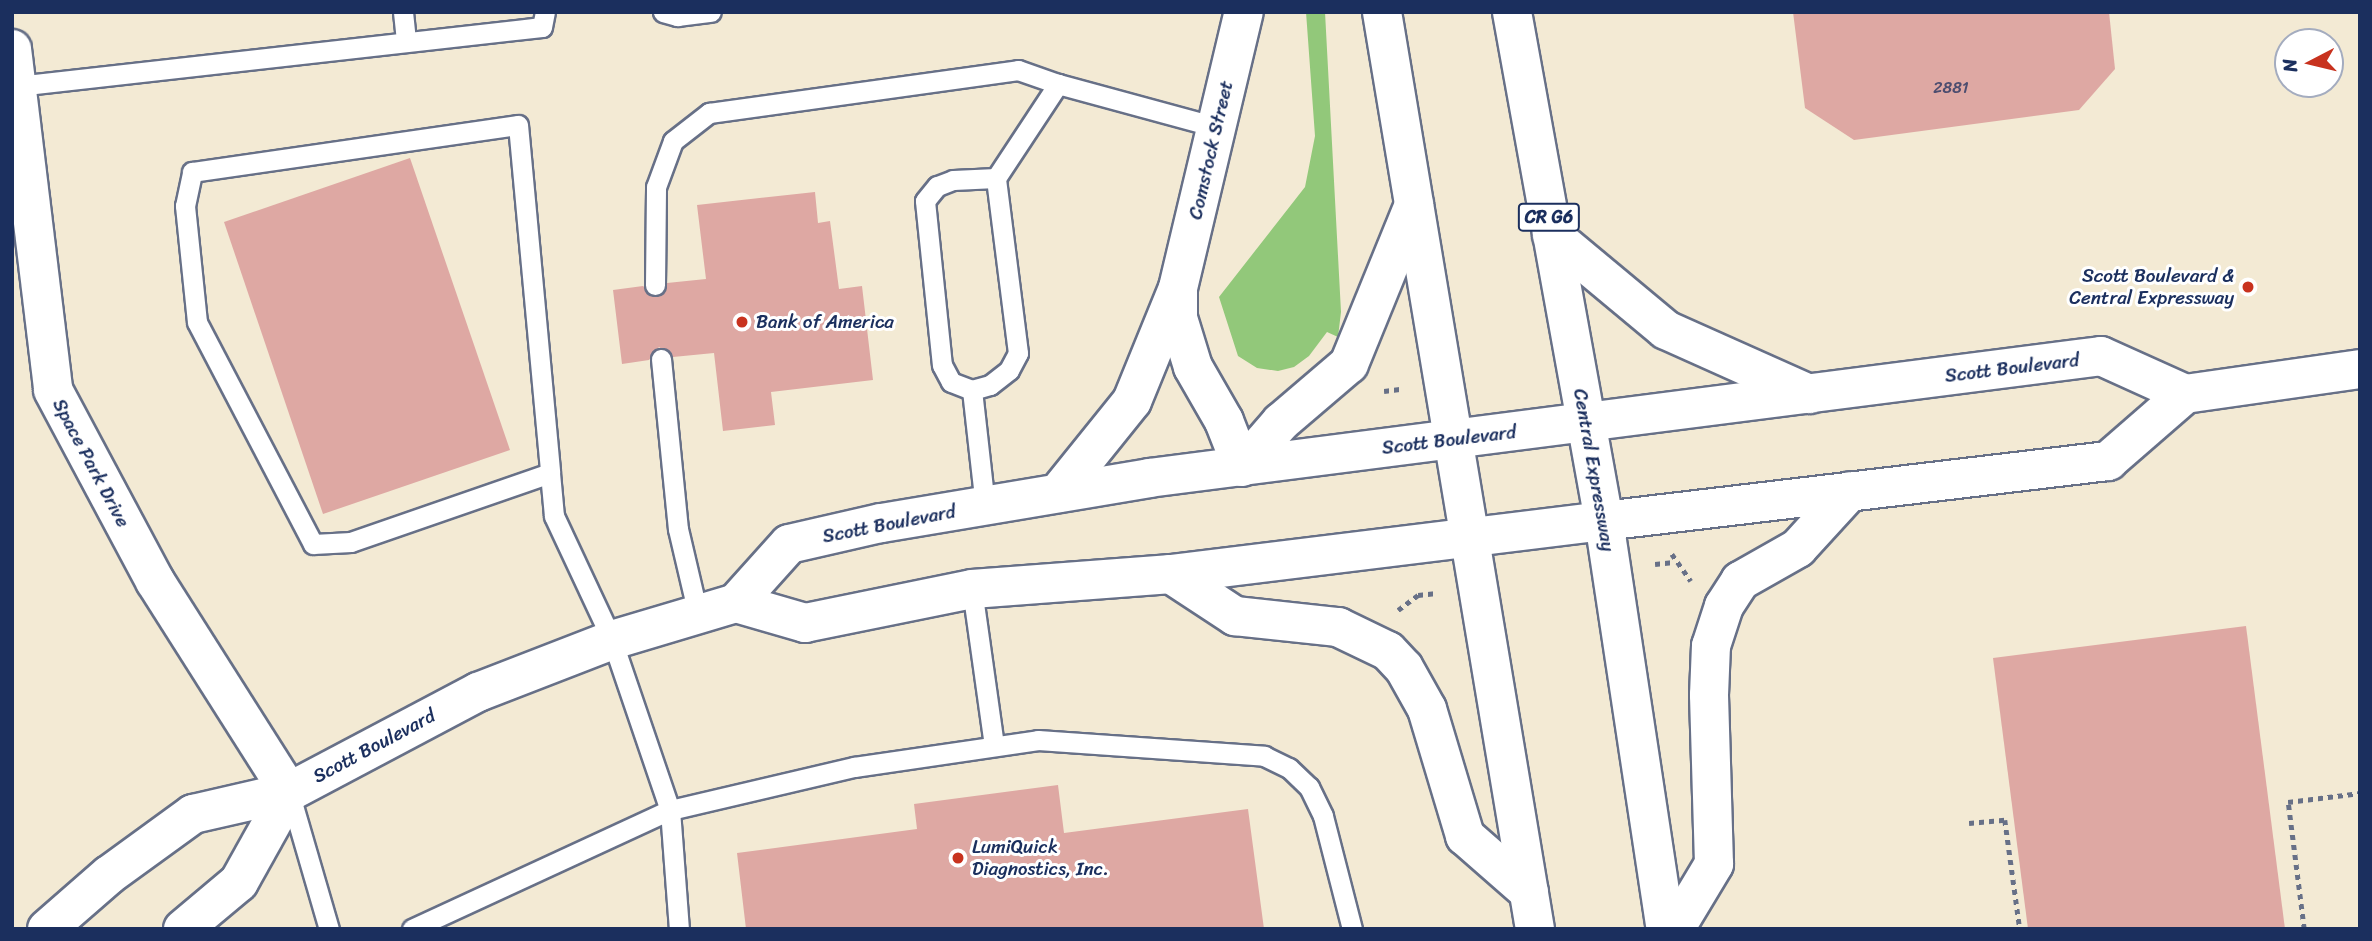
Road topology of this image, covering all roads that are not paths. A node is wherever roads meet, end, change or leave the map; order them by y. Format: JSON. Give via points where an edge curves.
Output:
{"nodes":[{"id":1,"x":402,"y":12,"type":"edge"},
{"id":2,"x":545,"y":12,"type":"edge"},
{"id":3,"x":663,"y":12,"type":"edge"},
{"id":4,"x":712,"y":12,"type":"edge"},
{"id":5,"x":1244,"y":12,"type":"edge"},
{"id":6,"x":1382,"y":12,"type":"edge"},
{"id":7,"x":1512,"y":12,"type":"edge"},
{"id":8,"x":406,"y":42,"type":"junction"},
{"id":9,"x":12,"y":49,"type":"edge"},
{"id":10,"x":1058,"y":84,"type":"junction"},
{"id":11,"x":17,"y":86,"type":"junction"},
{"id":12,"x":1216,"y":127,"type":"junction"},
{"id":13,"x":17,"y":128,"type":"edge"},
{"id":14,"x":996,"y":178,"type":"junction"},
{"id":15,"x":1414,"y":205,"type":"junction"},
{"id":16,"x":1552,"y":235,"type":"junction"},
{"id":17,"x":655,"y":285,"type":"dead end"},
{"id":18,"x":1178,"y":288,"type":"junction"},
{"id":19,"x":661,"y":359,"type":"dead end"},
{"id":20,"x":2360,"y":369,"type":"edge"},
{"id":21,"x":972,"y":390,"type":"junction"},
{"id":22,"x":1809,"y":394,"type":"junction"},
{"id":23,"x":2185,"y":394,"type":"junction"},
{"id":24,"x":1586,"y":422,"type":"junction"},
{"id":25,"x":1455,"y":438,"type":"junction"},
{"id":26,"x":1242,"y":467,"type":"junction"},
{"id":27,"x":550,"y":473,"type":"junction"},
{"id":28,"x":1850,"y":492,"type":"junction"},
{"id":29,"x":1058,"y":493,"type":"junction"},
{"id":30,"x":985,"y":506,"type":"junction"},
{"id":31,"x":1604,"y":521,"type":"junction"},
{"id":32,"x":1472,"y":536,"type":"junction"},
{"id":33,"x":1171,"y":574,"type":"junction"},
{"id":34,"x":972,"y":589,"type":"junction"},
{"id":35,"x":736,"y":603,"type":"junction"},
{"id":36,"x":698,"y":614,"type":"junction"},
{"id":37,"x":612,"y":640,"type":"junction"},
{"id":38,"x":993,"y":745,"type":"junction"},
{"id":39,"x":289,"y":792,"type":"junction"},
{"id":40,"x":670,"y":810,"type":"junction"},
{"id":41,"x":1532,"y":911,"type":"edge"},
{"id":42,"x":47,"y":929,"type":"edge"},
{"id":43,"x":183,"y":929,"type":"edge"},
{"id":44,"x":329,"y":929,"type":"edge"},
{"id":45,"x":412,"y":929,"type":"edge"},
{"id":46,"x":679,"y":929,"type":"edge"},
{"id":47,"x":1352,"y":929,"type":"edge"},
{"id":48,"x":1666,"y":929,"type":"edge"},
{"id":49,"x":1675,"y":929,"type":"edge"}],
"edges":[{"from":1,"to":8,"type":"lane"},
{"from":2,"to":8,"type":"lane","via":[[542,27]]},
{"from":3,"to":4,"type":"lane","via":[[677,16]]},
{"from":5,"to":12,"type":"main road","name":"Comstock Street"},
{"from":6,"to":15,"type":"main road"},
{"from":7,"to":16,"type":"main road","name":"Central Expressway","number":"CR G6"},
{"from":8,"to":11,"type":"lane"},
{"from":9,"to":11,"type":"main road","name":"Space Park Drive"},
{"from":10,"to":12,"type":"lane"},
{"from":10,"to":14,"type":"lane"},
{"from":10,"to":17,"type":"lane","via":[[1018,70],[709,113],[673,141],[656,187]]},
{"from":11,"to":13,"type":"main road","name":"Space Park Drive"},
{"from":12,"to":18,"type":"main road","name":"Comstock Street"},
{"from":13,"to":39,"type":"main road","name":"Space Park Drive","via":[[53,390],[155,581]]},
{"from":14,"to":21,"type":"lane","via":[[1018,353],[1009,370],[990,385]]},
{"from":14,"to":21,"type":"lane","via":[[953,180],[937,186],[925,201],[942,365],[951,382]]},
{"from":15,"to":25,"type":"main road"},
{"from":15,"to":26,"type":"main road","via":[[1349,364],[1281,422]]},
{"from":16,"to":22,"type":"main road","via":[[1666,330]]},
{"from":16,"to":24,"type":"main road","name":"Central Expressway","number":"CR G6"},
{"from":18,"to":26,"type":"main road","via":[[1178,318],[1193,367],[1224,421]]},
{"from":18,"to":29,"type":"main road","via":[[1132,401]]},
{"from":19,"to":36,"type":"lane","via":[[678,529]]},
{"from":20,"to":23,"type":"main road"},
{"from":21,"to":30,"type":"lane"},
{"from":22,"to":23,"type":"main road","name":"Scott Boulevard","via":[[2101,356]]},
{"from":22,"to":24,"type":"main road","name":"Scott Boulevard"},
{"from":23,"to":28,"type":"main road","via":[[2108,461]]},
{"from":24,"to":25,"type":"main road","name":"Scott Boulevard"},
{"from":24,"to":31,"type":"main road","name":"Central Expressway","number":"CR G6"},
{"from":25,"to":26,"type":"main road","name":"Scott Boulevard"},
{"from":25,"to":32,"type":"main road"},
{"from":26,"to":29,"type":"main road","name":"Scott Boulevard"},
{"from":27,"to":27,"type":"lane","via":[[519,125],[192,172],[185,206],[197,322],[313,544],[351,542]]},
{"from":27,"to":37,"type":"lane","via":[[554,516]]},
{"from":28,"to":31,"type":"main road"},
{"from":28,"to":49,"type":"main road","via":[[1798,548],[1740,582],[1724,606],[1711,646],[1709,695],[1714,864]]},
{"from":29,"to":30,"type":"main road","name":"Scott Boulevard"},
{"from":30,"to":35,"type":"main road","name":"Scott Boulevard","via":[[789,544]]},
{"from":31,"to":32,"type":"main road"},
{"from":31,"to":48,"type":"main road","name":"Central Expressway","number":"CR G6"},
{"from":32,"to":33,"type":"main road"},
{"from":32,"to":41,"type":"main road"},
{"from":33,"to":34,"type":"main road"},
{"from":33,"to":41,"type":"main road","via":[[1235,616],[1338,627],[1388,651],[1404,668],[1427,709],[1465,836]]},
{"from":34,"to":35,"type":"main road","via":[[805,623]]},
{"from":34,"to":38,"type":"lane"},
{"from":35,"to":36,"type":"main road","name":"Scott Boulevard"},
{"from":36,"to":37,"type":"main road","name":"Scott Boulevard"},
{"from":37,"to":39,"type":"main road","name":"Scott Boulevard","via":[[478,692]]},
{"from":37,"to":40,"type":"lane"},
{"from":38,"to":40,"type":"lane","via":[[854,767]]},
{"from":38,"to":47,"type":"lane","via":[[1038,740],[1217,751],[1264,756],[1289,768],[1309,787],[1323,816]]},
{"from":39,"to":42,"type":"main road","name":"Scott Boulevard","via":[[193,814]]},
{"from":39,"to":43,"type":"main road","via":[[239,882]]},
{"from":39,"to":44,"type":"lane"},
{"from":40,"to":45,"type":"lane"},
{"from":40,"to":46,"type":"lane"}]}
